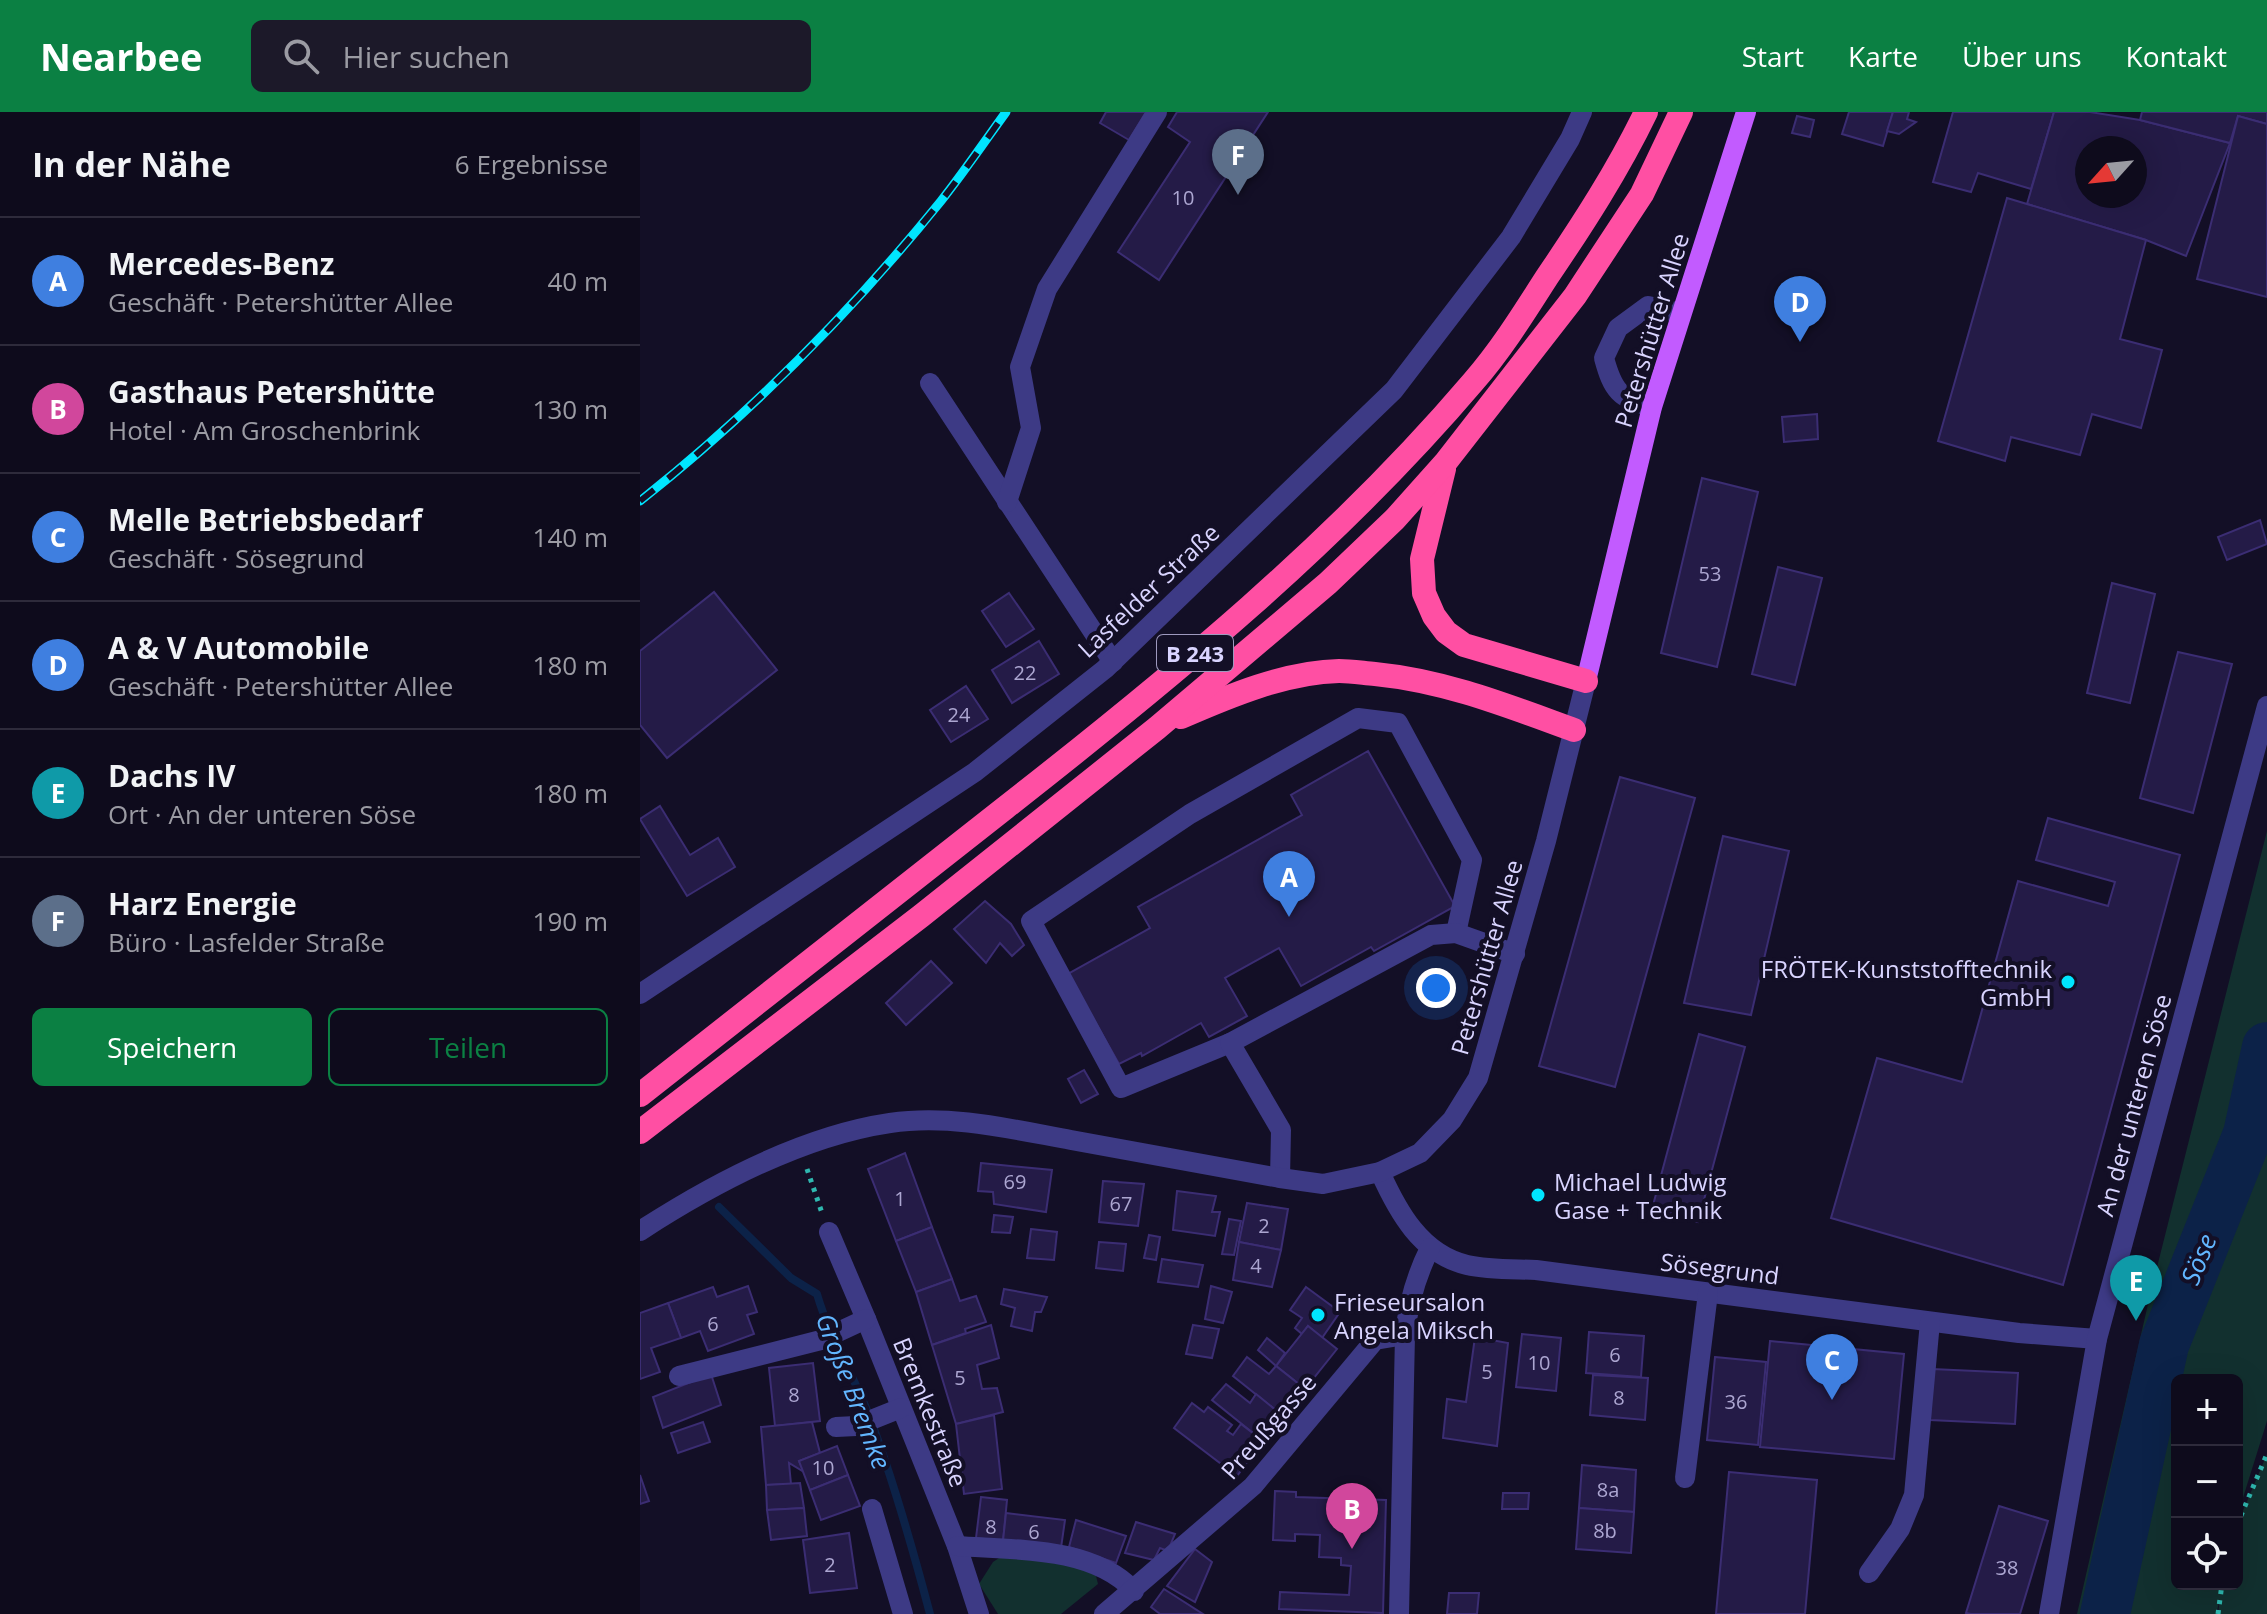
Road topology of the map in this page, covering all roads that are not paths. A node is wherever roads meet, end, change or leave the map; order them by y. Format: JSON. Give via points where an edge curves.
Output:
{"nodes":[{"id":1,"x":1157,"y":112,"type":"edge"},
{"id":2,"x":1582,"y":112,"type":"edge"},
{"id":3,"x":1646,"y":112,"type":"edge"},
{"id":4,"x":1681,"y":112,"type":"edge"},
{"id":5,"x":1746,"y":112,"type":"edge"},
{"id":6,"x":1681,"y":313,"type":"junction"},
{"id":7,"x":930,"y":383,"type":"dead end"},
{"id":8,"x":1652,"y":407,"type":"junction"},
{"id":9,"x":1445,"y":463,"type":"junction"},
{"id":10,"x":1007,"y":502,"type":"junction"},
{"id":11,"x":1113,"y":662,"type":"junction"},
{"id":12,"x":1586,"y":681,"type":"junction"},
{"id":13,"x":2267,"y":707,"type":"edge"},
{"id":14,"x":1157,"y":728,"type":"junction"},
{"id":15,"x":1574,"y":730,"type":"junction"},
{"id":16,"x":1456,"y":933,"type":"junction"},
{"id":17,"x":1515,"y":954,"type":"junction"},
{"id":18,"x":640,"y":994,"type":"edge"},
{"id":19,"x":1230,"y":1043,"type":"junction"},
{"id":20,"x":640,"y":1095,"type":"edge"},
{"id":21,"x":640,"y":1132,"type":"edge"},
{"id":22,"x":1380,"y":1172,"type":"junction"},
{"id":23,"x":1280,"y":1178,"type":"junction"},
{"id":24,"x":640,"y":1231,"type":"edge"},
{"id":25,"x":829,"y":1232,"type":"road end"},
{"id":26,"x":1430,"y":1248,"type":"junction"},
{"id":27,"x":1708,"y":1293,"type":"junction"},
{"id":28,"x":866,"y":1319,"type":"junction"},
{"id":29,"x":1930,"y":1322,"type":"junction"},
{"id":30,"x":1405,"y":1335,"type":"junction"},
{"id":31,"x":2097,"y":1339,"type":"junction"},
{"id":32,"x":679,"y":1376,"type":"dead end"},
{"id":33,"x":901,"y":1408,"type":"junction"},
{"id":34,"x":855,"y":1424,"type":"dead end"},
{"id":35,"x":1685,"y":1478,"type":"dead end"},
{"id":36,"x":872,"y":1509,"type":"dead end"},
{"id":37,"x":957,"y":1546,"type":"junction"},
{"id":38,"x":1869,"y":1573,"type":"dead end"},
{"id":39,"x":1134,"y":1591,"type":"junction"},
{"id":40,"x":903,"y":1614,"type":"edge"},
{"id":41,"x":979,"y":1614,"type":"edge"},
{"id":42,"x":1104,"y":1614,"type":"edge"},
{"id":43,"x":1399,"y":1614,"type":"edge"},
{"id":44,"x":2049,"y":1614,"type":"edge"}],
"edges":[{"from":1,"to":10,"type":"street","via":[[1047,289],[1020,367],[1031,428]]},
{"from":2,"to":11,"type":"street","name":"Lasfelder Straße","via":[[1511,237],[1394,390]]},
{"from":3,"to":20,"type":"highway","number":"B 243","via":[[1590,213],[1476,379],[1302,562],[1100,733]]},
{"from":4,"to":9,"type":"highway","number":"B 243","via":[[1642,194],[1575,296]]},
{"from":5,"to":6,"type":"main road","name":"Petershütter Allee"},
{"from":6,"to":8,"type":"main road","name":"Petershütter Allee"},
{"from":6,"to":8,"type":"street","via":[[1648,306],[1618,328],[1604,358],[1611,384],[1628,400]]},
{"from":7,"to":10,"type":"street"},
{"from":8,"to":12,"type":"main road","name":"Petershütter Allee"},
{"from":9,"to":12,"type":"highway","via":[[1422,559],[1424,593],[1434,616],[1464,645]]},
{"from":9,"to":14,"type":"highway","number":"B 243","via":[[1328,583]]},
{"from":10,"to":11,"type":"street"},
{"from":11,"to":18,"type":"street","name":"Lasfelder Straße","via":[[975,772]]},
{"from":12,"to":15,"type":"street","name":"Petershütter Allee"},
{"from":13,"to":31,"type":"street","name":"An der unteren Söse"},
{"from":14,"to":15,"type":"highway","via":[[1233,695],[1338,671],[1411,678],[1477,694]]},
{"from":14,"to":21,"type":"highway","number":"B 243"},
{"from":15,"to":17,"type":"street","name":"Petershütter Allee"},
{"from":16,"to":17,"type":"street"},
{"from":16,"to":19,"type":"street","via":[[1431,935]]},
{"from":16,"to":19,"type":"street","via":[[1472,860],[1398,723],[1358,718],[1190,814],[1031,921],[1121,1088]]},
{"from":17,"to":22,"type":"street","name":"Petershütter Allee","via":[[1478,1078],[1452,1120],[1420,1153]]},
{"from":19,"to":23,"type":"street","via":[[1281,1130]]},
{"from":22,"to":23,"type":"street","name":"Petershütter Allee","via":[[1323,1184]]},
{"from":22,"to":26,"type":"street","name":"Sösegrund","via":[[1412,1230]]},
{"from":23,"to":24,"type":"street","name":"Petershütter Allee","via":[[975,1122],[892,1122],[798,1146]]},
{"from":25,"to":28,"type":"street","name":"Bremkestraße"},
{"from":26,"to":27,"type":"street","name":"Sösegrund","via":[[1469,1266]]},
{"from":26,"to":30,"type":"street","via":[[1418,1272]]},
{"from":27,"to":29,"type":"street","name":"Sösegrund"},
{"from":27,"to":35,"type":"street"},
{"from":28,"to":32,"type":"street","via":[[830,1335]]},
{"from":28,"to":33,"type":"street","name":"Bremkestraße"},
{"from":29,"to":31,"type":"street","name":"Sösegrund"},
{"from":29,"to":38,"type":"street","via":[[1914,1495],[1900,1529]]},
{"from":30,"to":39,"type":"street","name":"Preußgasse","via":[[1375,1340],[1253,1486]]},
{"from":30,"to":43,"type":"street"},
{"from":31,"to":44,"type":"street","name":"An der unteren Söse"},
{"from":33,"to":34,"type":"street"},
{"from":33,"to":37,"type":"street","name":"Bremkestraße"},
{"from":36,"to":40,"type":"street"},
{"from":37,"to":39,"type":"street","via":[[1059,1553],[1120,1575]]},
{"from":37,"to":41,"type":"street","name":"Bremkestraße"},
{"from":39,"to":42,"type":"street","name":"Preußgasse"}]}
